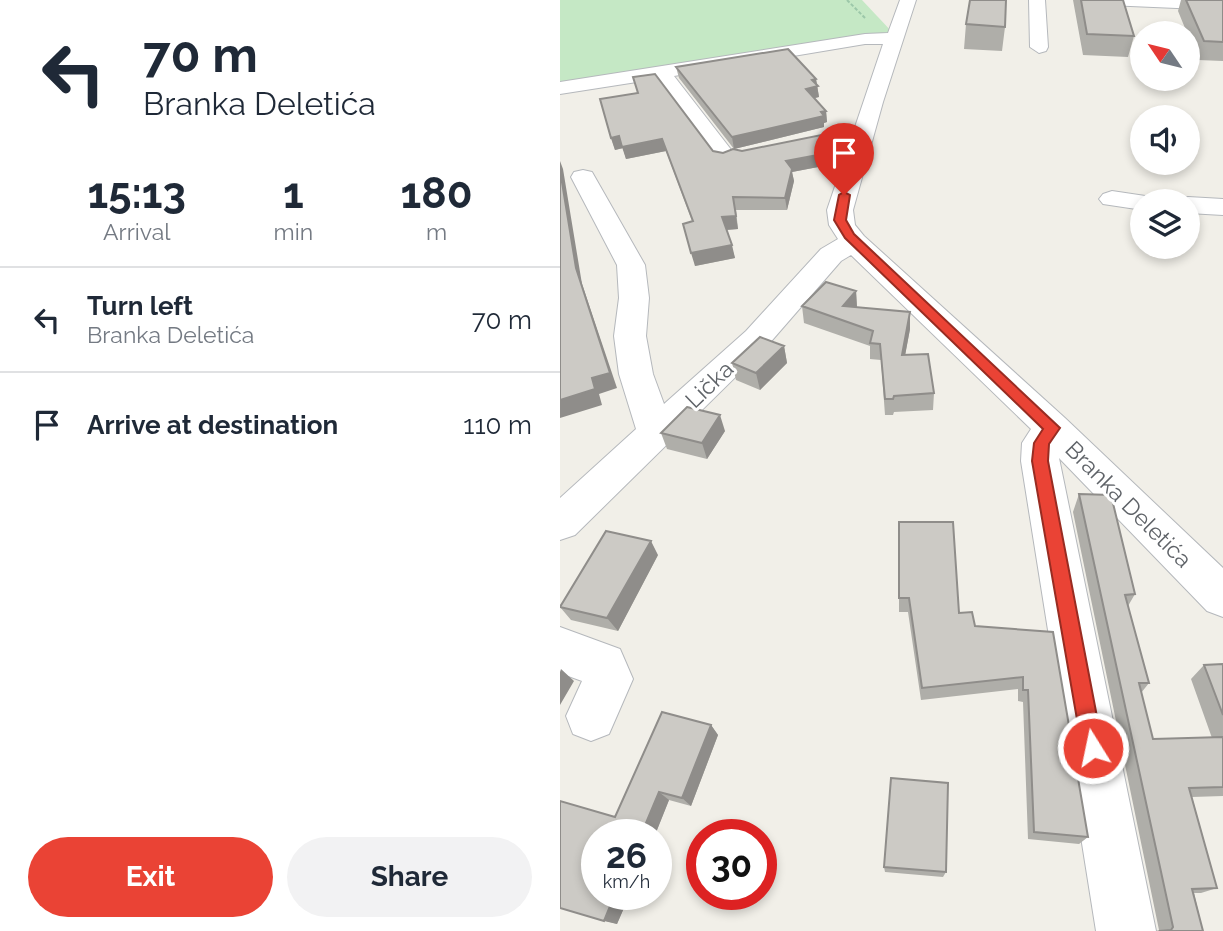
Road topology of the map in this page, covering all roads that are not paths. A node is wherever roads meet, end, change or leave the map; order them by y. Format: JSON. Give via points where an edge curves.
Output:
{"nodes":[{"id":1,"x":908,"y":0,"type":"edge"},
{"id":2,"x":1037,"y":0,"type":"edge"},
{"id":3,"x":1107,"y":0,"type":"edge"},
{"id":4,"x":1134,"y":1,"type":"edge"},
{"id":5,"x":1223,"y":5,"type":"edge"},
{"id":6,"x":1140,"y":21,"type":"edge"},
{"id":7,"x":893,"y":38,"type":"junction"},
{"id":8,"x":1039,"y":47,"type":"dead end"},
{"id":9,"x":661,"y":72,"type":"junction"},
{"id":10,"x":560,"y":88,"type":"edge"},
{"id":11,"x":863,"y":129,"type":"junction"},
{"id":12,"x":837,"y":134,"type":"edge"},
{"id":13,"x":724,"y":156,"type":"edge"},
{"id":14,"x":583,"y":177,"type":"dead end"},
{"id":15,"x":1112,"y":200,"type":"dead end"},
{"id":16,"x":1130,"y":201,"type":"edge"},
{"id":17,"x":1200,"y":206,"type":"edge"},
{"id":18,"x":1223,"y":207,"type":"edge"},
{"id":19,"x":854,"y":242,"type":"junction"},
{"id":20,"x":1052,"y":428,"type":"junction"},
{"id":21,"x":656,"y":434,"type":"junction"},
{"id":22,"x":560,"y":523,"type":"edge"},
{"id":23,"x":1223,"y":597,"type":"edge"},
{"id":24,"x":560,"y":650,"type":"edge"},
{"id":25,"x":591,"y":716,"type":"dead end"},
{"id":26,"x":1126,"y":931,"type":"edge"}],
"edges":[{"from":1,"to":7,"type":"street","name":"Branka Deletića"},
{"from":2,"to":8,"type":"street"},
{"from":3,"to":4,"type":"street"},
{"from":4,"to":5,"type":"street"},
{"from":4,"to":6,"type":"street"},
{"from":7,"to":9,"type":"street"},
{"from":7,"to":11,"type":"street","name":"Branka Deletića"},
{"from":9,"to":10,"type":"street"},
{"from":9,"to":13,"type":"street"},
{"from":11,"to":12,"type":"street"},
{"from":11,"to":19,"type":"street","name":"Branka Deletića","via":[[840,214]]},
{"from":14,"to":21,"type":"street","via":[[631,265],[630,336]]},
{"from":15,"to":16,"type":"street"},
{"from":17,"to":18,"type":"street"},
{"from":19,"to":20,"type":"street","name":"Branka Deletića"},
{"from":19,"to":21,"type":"street","name":"Lička","via":[[831,255],[757,338]]},
{"from":20,"to":23,"type":"street","name":"Branka Deletića"},
{"from":20,"to":26,"type":"street","via":[[1041,443],[1040,461]]},
{"from":21,"to":22,"type":"street","name":"Lička"},
{"from":24,"to":25,"type":"street","via":[[603,665],[609,678]]}]}
